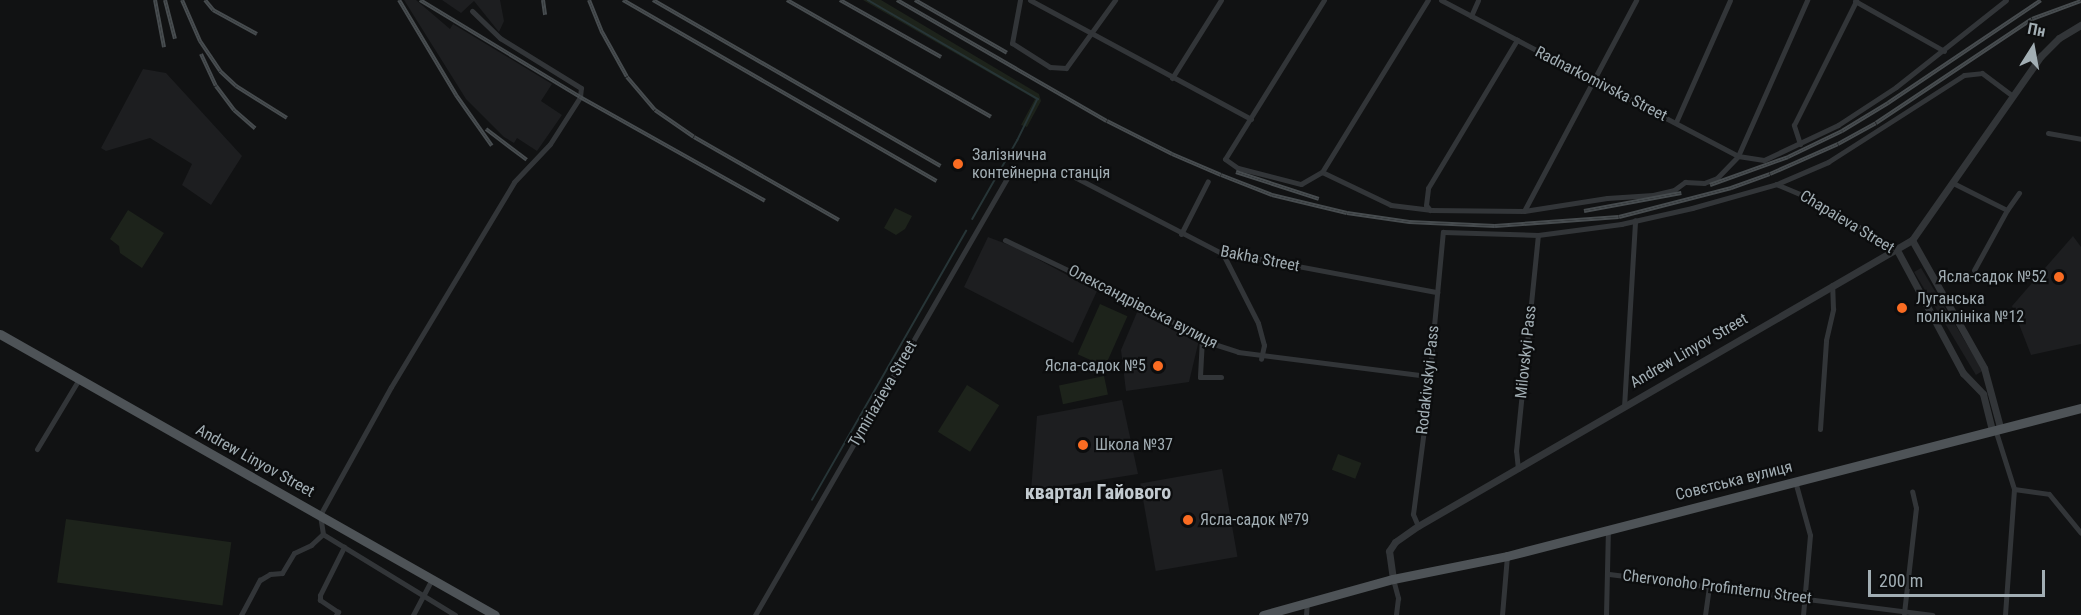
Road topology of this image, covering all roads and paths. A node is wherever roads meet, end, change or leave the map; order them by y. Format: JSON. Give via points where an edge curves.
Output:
{"nodes":[{"id":1,"x":1020,"y":0,"type":"edge"},
{"id":2,"x":1030,"y":0,"type":"edge"},
{"id":3,"x":1115,"y":0,"type":"edge"},
{"id":4,"x":1221,"y":0,"type":"edge"},
{"id":5,"x":1324,"y":0,"type":"edge"},
{"id":6,"x":1428,"y":0,"type":"edge"},
{"id":7,"x":1441,"y":0,"type":"edge"},
{"id":8,"x":1478,"y":0,"type":"edge"},
{"id":9,"x":1636,"y":0,"type":"edge"},
{"id":10,"x":1730,"y":0,"type":"edge"},
{"id":11,"x":1807,"y":0,"type":"edge"},
{"id":12,"x":2006,"y":0,"type":"edge"},
{"id":13,"x":1855,"y":1,"type":"edge"},
{"id":14,"x":471,"y":11,"type":"dead end"},
{"id":15,"x":1471,"y":16,"type":"junction"},
{"id":16,"x":2081,"y":25,"type":"edge"},
{"id":17,"x":1093,"y":33,"type":"junction"},
{"id":18,"x":1517,"y":40,"type":"junction"},
{"id":19,"x":1944,"y":51,"type":"junction"},
{"id":20,"x":1172,"y":78,"type":"junction"},
{"id":21,"x":1595,"y":81,"type":"junction"},
{"id":22,"x":2012,"y":96,"type":"junction"},
{"id":23,"x":1251,"y":118,"type":"junction"},
{"id":24,"x":1676,"y":122,"type":"junction"},
{"id":25,"x":2048,"y":133,"type":"dead end"},
{"id":26,"x":2081,"y":139,"type":"edge"},
{"id":27,"x":1800,"y":144,"type":"junction"},
{"id":28,"x":1738,"y":156,"type":"junction"},
{"id":29,"x":1065,"y":172,"type":"dead end"},
{"id":30,"x":1322,"y":172,"type":"junction"},
{"id":31,"x":1010,"y":173,"type":"dead end"},
{"id":32,"x":1208,"y":181,"type":"dead end"},
{"id":33,"x":1776,"y":183,"type":"junction"},
{"id":34,"x":1953,"y":183,"type":"junction"},
{"id":35,"x":2019,"y":192,"type":"dead end"},
{"id":36,"x":1430,"y":210,"type":"junction"},
{"id":37,"x":2007,"y":210,"type":"junction"},
{"id":38,"x":1524,"y":211,"type":"junction"},
{"id":39,"x":1635,"y":220,"type":"junction"},
{"id":40,"x":1181,"y":234,"type":"junction"},
{"id":41,"x":1538,"y":235,"type":"junction"},
{"id":42,"x":1005,"y":240,"type":"dead end"},
{"id":43,"x":1912,"y":240,"type":"junction"},
{"id":44,"x":1897,"y":250,"type":"junction"},
{"id":45,"x":1223,"y":254,"type":"junction"},
{"id":46,"x":1974,"y":270,"type":"dead end"},
{"id":47,"x":1832,"y":285,"type":"junction"},
{"id":48,"x":1437,"y":291,"type":"junction"},
{"id":49,"x":0,"y":334,"type":"edge"},
{"id":50,"x":1202,"y":338,"type":"junction"},
{"id":51,"x":1261,"y":358,"type":"junction"},
{"id":52,"x":1221,"y":376,"type":"dead end"},
{"id":53,"x":1429,"y":376,"type":"junction"},
{"id":54,"x":79,"y":379,"type":"junction"},
{"id":55,"x":1624,"y":407,"type":"junction"},
{"id":56,"x":2081,"y":408,"type":"edge"},
{"id":57,"x":1821,"y":429,"type":"dead end"},
{"id":58,"x":1996,"y":429,"type":"junction"},
{"id":59,"x":37,"y":449,"type":"dead end"},
{"id":60,"x":1518,"y":469,"type":"junction"},
{"id":61,"x":1795,"y":481,"type":"junction"},
{"id":62,"x":2014,"y":489,"type":"junction"},
{"id":63,"x":1912,"y":491,"type":"dead end"},
{"id":64,"x":320,"y":515,"type":"junction"},
{"id":65,"x":1418,"y":526,"type":"junction"},
{"id":66,"x":1608,"y":530,"type":"junction"},
{"id":67,"x":2081,"y":533,"type":"edge"},
{"id":68,"x":322,"y":534,"type":"junction"},
{"id":69,"x":344,"y":547,"type":"junction"},
{"id":70,"x":1507,"y":556,"type":"junction"},
{"id":71,"x":1609,"y":574,"type":"junction"},
{"id":72,"x":432,"y":579,"type":"junction"},
{"id":73,"x":1393,"y":579,"type":"junction"},
{"id":74,"x":1709,"y":586,"type":"junction"},
{"id":75,"x":423,"y":596,"type":"junction"},
{"id":76,"x":1805,"y":598,"type":"junction"},
{"id":77,"x":1307,"y":602,"type":"junction"},
{"id":78,"x":1904,"y":613,"type":"edge"},
{"id":79,"x":242,"y":615,"type":"edge"},
{"id":80,"x":336,"y":615,"type":"edge"},
{"id":81,"x":413,"y":615,"type":"edge"},
{"id":82,"x":455,"y":615,"type":"edge"},
{"id":83,"x":495,"y":615,"type":"edge"},
{"id":84,"x":755,"y":615,"type":"edge"},
{"id":85,"x":1263,"y":615,"type":"edge"},
{"id":86,"x":1306,"y":615,"type":"edge"},
{"id":87,"x":1396,"y":615,"type":"edge"},
{"id":88,"x":1502,"y":615,"type":"edge"},
{"id":89,"x":1606,"y":615,"type":"edge"},
{"id":90,"x":1705,"y":615,"type":"edge"},
{"id":91,"x":1803,"y":615,"type":"edge"},
{"id":92,"x":1932,"y":615,"type":"edge"},
{"id":93,"x":2006,"y":615,"type":"edge"}],
"edges":[{"from":1,"to":17,"type":"street","via":[[1012,43],[1050,67],[1066,68]]},
{"from":2,"to":17,"type":"street"},
{"from":3,"to":17,"type":"street"},
{"from":4,"to":20,"type":"street"},
{"from":5,"to":23,"type":"street"},
{"from":6,"to":30,"type":"street"},
{"from":7,"to":15,"type":"street","name":"Radnarkomivska Street"},
{"from":8,"to":15,"type":"street"},
{"from":9,"to":21,"type":"street"},
{"from":10,"to":24,"type":"street"},
{"from":11,"to":28,"type":"street"},
{"from":12,"to":19,"type":"street"},
{"from":13,"to":19,"type":"street"},
{"from":13,"to":27,"type":"street","via":[[1794,125]]},
{"from":14,"to":64,"type":"street","via":[[500,38],[580,88],[580,97],[550,144],[513,182]]},
{"from":15,"to":18,"type":"street","name":"Radnarkomivska Street"},
{"from":16,"to":22,"type":"street","name":"Andrew Linyov Street","via":[[2059,38],[2041,56]]},
{"from":17,"to":20,"type":"street"},
{"from":18,"to":21,"type":"street","name":"Radnarkomivska Street"},
{"from":18,"to":36,"type":"street","via":[[1428,188],[1426,205]]},
{"from":19,"to":27,"type":"street","via":[[1896,87]]},
{"from":20,"to":23,"type":"street"},
{"from":21,"to":24,"type":"street","name":"Radnarkomivska Street"},
{"from":21,"to":38,"type":"street"},
{"from":22,"to":33,"type":"street","via":[[1982,74],[1964,75],[1828,162]]},
{"from":22,"to":34,"type":"street","name":"Andrew Linyov Street"},
{"from":23,"to":30,"type":"street","via":[[1225,159],[1238,168],[1301,184]]},
{"from":24,"to":28,"type":"street","name":"Radnarkomivska Street"},
{"from":25,"to":26,"type":"street"},
{"from":27,"to":28,"type":"street","name":"Radnarkomivska Street","via":[[1764,160]]},
{"from":28,"to":38,"type":"street","via":[[1717,178],[1704,183],[1685,182],[1674,190],[1653,195]]},
{"from":29,"to":40,"type":"street","name":"Bakha Street"},
{"from":30,"to":36,"type":"street","via":[[1391,205]]},
{"from":31,"to":84,"type":"street","name":"Tymiriazieva Street"},
{"from":32,"to":40,"type":"street"},
{"from":33,"to":39,"type":"street"},
{"from":33,"to":44,"type":"street","name":"Chapaieva Street","via":[[1814,200]]},
{"from":34,"to":37,"type":"street"},
{"from":34,"to":43,"type":"street","name":"Andrew Linyov Street"},
{"from":35,"to":37,"type":"street"},
{"from":36,"to":38,"type":"street"},
{"from":37,"to":46,"type":"street"},
{"from":39,"to":41,"type":"street"},
{"from":39,"to":55,"type":"street"},
{"from":40,"to":45,"type":"street","name":"Bakha Street"},
{"from":41,"to":48,"type":"street","name":"Rodakivskyi Pass","via":[[1443,232]]},
{"from":41,"to":60,"type":"street","name":"Milovskyi Pass","via":[[1516,451]]},
{"from":42,"to":50,"type":"street","name":"Олександрівська вулиця"},
{"from":43,"to":44,"type":"street","name":"Andrew Linyov Street"},
{"from":43,"to":58,"type":"street","name":"Chapaieva Street","via":[[1984,368]]},
{"from":44,"to":47,"type":"street","name":"Andrew Linyov Street"},
{"from":44,"to":58,"type":"street","name":"Chapaieva Street","via":[[1963,373],[1983,394]]},
{"from":45,"to":48,"type":"street","name":"Bakha Street"},
{"from":45,"to":51,"type":"street","via":[[1258,323],[1264,345]]},
{"from":47,"to":55,"type":"street","name":"Andrew Linyov Street"},
{"from":47,"to":57,"type":"street"},
{"from":48,"to":53,"type":"street","name":"Rodakivskyi Pass"},
{"from":49,"to":54,"type":"main road","name":"Andrew Linyov Street"},
{"from":50,"to":51,"type":"street","name":"Олександрівська вулиця"},
{"from":50,"to":52,"type":"street","via":[[1200,377]]},
{"from":51,"to":53,"type":"street","name":"Олександрівська вулиця"},
{"from":53,"to":65,"type":"street","name":"Rodakivskyi Pass","via":[[1413,514]]},
{"from":54,"to":59,"type":"street"},
{"from":54,"to":64,"type":"main road","name":"Andrew Linyov Street"},
{"from":55,"to":60,"type":"street","name":"Andrew Linyov Street"},
{"from":56,"to":58,"type":"main road","name":"Совєтська вулиця"},
{"from":58,"to":61,"type":"main road","name":"Совєтська вулиця"},
{"from":58,"to":62,"type":"street","name":"Chapaieva Street"},
{"from":60,"to":65,"type":"street","name":"Andrew Linyov Street"},
{"from":61,"to":66,"type":"main road","name":"Совєтська вулиця"},
{"from":61,"to":76,"type":"street","via":[[1810,536]]},
{"from":62,"to":67,"type":"street","via":[[2049,494]]},
{"from":62,"to":93,"type":"street","name":"Chapaieva Street"},
{"from":63,"to":78,"type":"street","via":[[1916,508]]},
{"from":64,"to":68,"type":"street"},
{"from":64,"to":72,"type":"main road","name":"Andrew Linyov Street"},
{"from":65,"to":73,"type":"street","name":"Andrew Linyov Street","via":[[1389,551]]},
{"from":66,"to":70,"type":"main road","name":"Совєтська вулиця"},
{"from":66,"to":71,"type":"street"},
{"from":68,"to":69,"type":"street"},
{"from":68,"to":79,"type":"street","via":[[294,553],[282,573],[260,580]]},
{"from":69,"to":75,"type":"street"},
{"from":69,"to":80,"type":"street","via":[[320,595],[320,600],[338,612]]},
{"from":70,"to":73,"type":"main road","name":"Совєтська вулиця"},
{"from":70,"to":88,"type":"street"},
{"from":71,"to":74,"type":"street","name":"Chervonoho Profinternu Street"},
{"from":71,"to":89,"type":"street"},
{"from":72,"to":75,"type":"street"},
{"from":72,"to":83,"type":"main road","name":"Andrew Linyov Street"},
{"from":73,"to":77,"type":"main road"},
{"from":73,"to":87,"type":"street","via":[[1398,598]]},
{"from":74,"to":76,"type":"street","name":"Chervonoho Profinternu Street"},
{"from":74,"to":90,"type":"street"},
{"from":75,"to":81,"type":"street"},
{"from":75,"to":82,"type":"street"},
{"from":76,"to":78,"type":"street","name":"Chervonoho Profinternu Street"},
{"from":76,"to":91,"type":"street"},
{"from":77,"to":85,"type":"main road"},
{"from":77,"to":86,"type":"street"},
{"from":78,"to":92,"type":"street","name":"Chervonoho Profinternu Street"}]}
